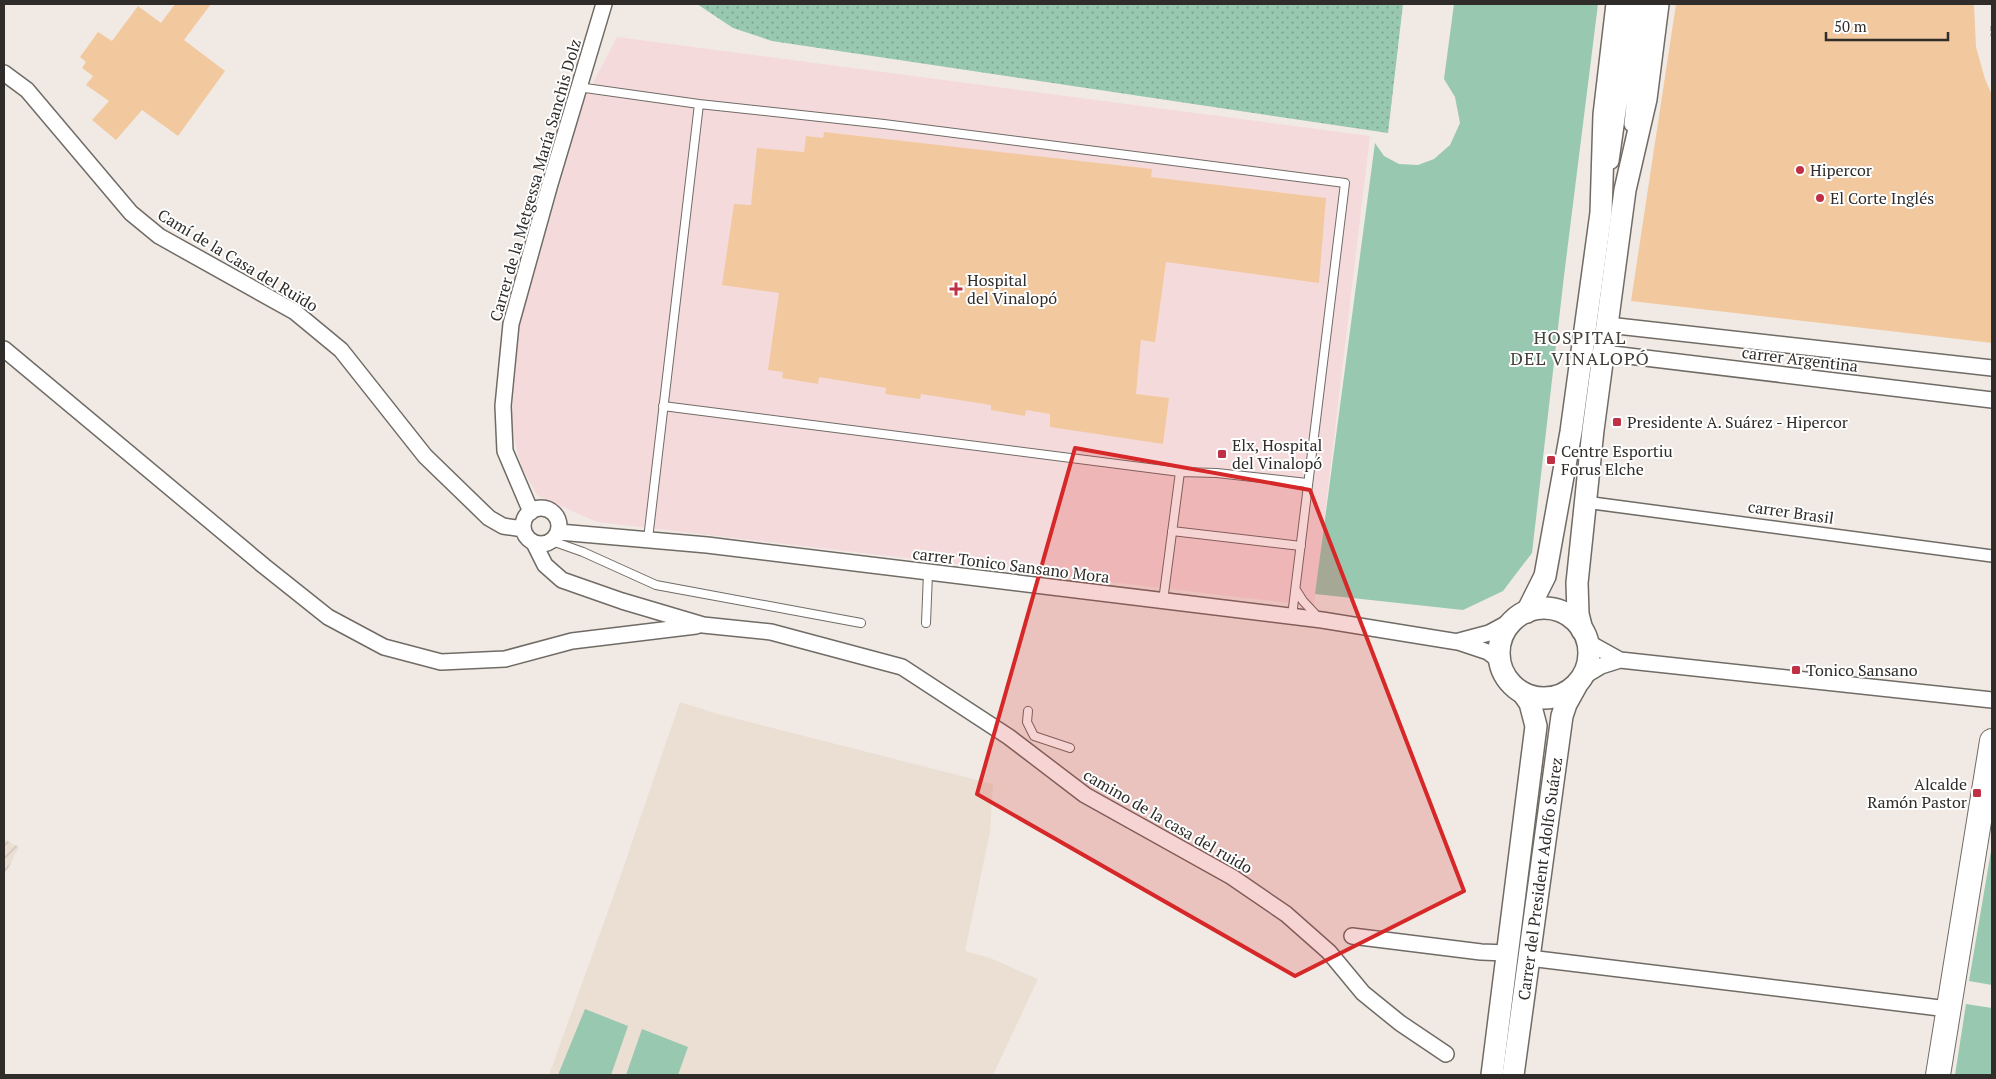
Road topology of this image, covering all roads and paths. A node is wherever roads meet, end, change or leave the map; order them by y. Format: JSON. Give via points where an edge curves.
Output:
{"nodes":[{"id":1,"x":604,"y":4,"type":"edge"},
{"id":2,"x":1617,"y":4,"type":"edge"},
{"id":3,"x":1632,"y":4,"type":"edge"},
{"id":4,"x":1645,"y":4,"type":"edge"},
{"id":5,"x":1658,"y":4,"type":"edge"},
{"id":6,"x":1992,"y":26,"type":"edge"},
{"id":7,"x":1992,"y":36,"type":"edge"},
{"id":8,"x":4,"y":73,"type":"edge"},
{"id":9,"x":578,"y":87,"type":"junction"},
{"id":10,"x":699,"y":104,"type":"junction"},
{"id":11,"x":1625,"y":190,"type":"junction"},
{"id":12,"x":1601,"y":213,"type":"junction"},
{"id":13,"x":1608,"y":325,"type":"junction"},
{"id":14,"x":4,"y":349,"type":"edge"},
{"id":15,"x":1604,"y":353,"type":"junction"},
{"id":16,"x":1992,"y":368,"type":"edge"},
{"id":17,"x":1992,"y":400,"type":"edge"},
{"id":18,"x":663,"y":406,"type":"junction"},
{"id":19,"x":1180,"y":472,"type":"junction"},
{"id":20,"x":1307,"y":483,"type":"junction"},
{"id":21,"x":1585,"y":502,"type":"junction"},
{"id":22,"x":531,"y":512,"type":"junction"},
{"id":23,"x":524,"y":529,"type":"junction"},
{"id":24,"x":1172,"y":531,"type":"junction"},
{"id":25,"x":556,"y":537,"type":"junction"},
{"id":26,"x":648,"y":539,"type":"junction"},
{"id":27,"x":534,"y":543,"type":"junction"},
{"id":28,"x":1301,"y":546,"type":"junction"},
{"id":29,"x":1992,"y":556,"type":"edge"},
{"id":30,"x":928,"y":573,"type":"junction"},
{"id":31,"x":1296,"y":590,"type":"junction"},
{"id":32,"x":1162,"y":601,"type":"junction"},
{"id":33,"x":1292,"y":616,"type":"junction"},
{"id":34,"x":1521,"y":616,"type":"junction"},
{"id":35,"x":1322,"y":620,"type":"junction"},
{"id":36,"x":861,"y":623,"type":"dead end"},
{"id":37,"x":926,"y":623,"type":"dead end"},
{"id":38,"x":703,"y":625,"type":"junction"},
{"id":39,"x":1584,"y":634,"type":"junction"},
{"id":40,"x":1458,"y":642,"type":"junction"},
{"id":41,"x":1620,"y":660,"type":"junction"},
{"id":42,"x":1500,"y":661,"type":"junction"},
{"id":43,"x":1579,"y":682,"type":"junction"},
{"id":44,"x":1523,"y":693,"type":"junction"},
{"id":45,"x":1992,"y":700,"type":"edge"},
{"id":46,"x":1028,"y":711,"type":"dead end"},
{"id":47,"x":1992,"y":741,"type":"edge"},
{"id":48,"x":1070,"y":748,"type":"dead end"},
{"id":49,"x":1352,"y":936,"type":"dead end"},
{"id":50,"x":1507,"y":953,"type":"junction"},
{"id":51,"x":1529,"y":958,"type":"junction"},
{"id":52,"x":1948,"y":1009,"type":"junction"},
{"id":53,"x":1446,"y":1054,"type":"dead end"},
{"id":54,"x":1492,"y":1075,"type":"edge"},
{"id":55,"x":1513,"y":1075,"type":"edge"},
{"id":56,"x":1938,"y":1075,"type":"edge"}],
"edges":[{"from":1,"to":9,"type":"street","name":"Carrer de la Metgessa María Sanchis Dolz"},
{"from":2,"to":12,"type":"main road","via":[[1604,115]]},
{"from":3,"to":12,"type":"street","via":[[1618,120]]},
{"from":4,"to":11,"type":"street"},
{"from":5,"to":11,"type":"main road","via":[[1646,99]]},
{"from":6,"to":7,"type":"path"},
{"from":8,"to":23,"type":"street","name":"Camí de la Casa del Ruïdo","via":[[27,90],[131,213],[159,236],[295,312],[341,350],[425,456],[489,518],[503,526]]},
{"from":9,"to":10,"type":"lane"},
{"from":9,"to":22,"type":"street","name":"Carrer de la Metgessa María Sanchis Dolz","via":[[511,324],[503,406],[505,451]]},
{"from":10,"to":18,"type":"lane"},
{"from":10,"to":20,"type":"lane","via":[[884,124],[1345,183]]},
{"from":11,"to":13,"type":"main road"},
{"from":12,"to":34,"type":"main road","via":[[1571,432],[1545,576]]},
{"from":13,"to":15,"type":"main road"},
{"from":13,"to":16,"type":"street","name":"carrer Argentina"},
{"from":14,"to":38,"type":"street","via":[[328,617],[384,647],[441,662],[505,659],[572,641]]},
{"from":15,"to":17,"type":"street","name":"carrer Argentina"},
{"from":15,"to":21,"type":"main road"},
{"from":18,"to":19,"type":"lane"},
{"from":18,"to":26,"type":"lane"},
{"from":19,"to":20,"type":"lane"},
{"from":19,"to":24,"type":"lane"},
{"from":20,"to":28,"type":"lane"},
{"from":21,"to":29,"type":"street","name":"carrer Brasil"},
{"from":21,"to":39,"type":"main road","via":[[1577,583],[1578,614]]},
{"from":22,"to":23,"type":"street"},
{"from":22,"to":25,"type":"street","via":[[542,508],[554,513],[560,524]]},
{"from":23,"to":27,"type":"street"},
{"from":24,"to":28,"type":"lane"},
{"from":24,"to":32,"type":"lane"},
{"from":25,"to":26,"type":"street","name":"carrer Tonico Sansano Mora"},
{"from":25,"to":27,"type":"street","via":[[543,544]]},
{"from":25,"to":36,"type":"lane","via":[[656,585]]},
{"from":26,"to":30,"type":"street","name":"carrer Tonico Sansano Mora"},
{"from":27,"to":38,"type":"street","via":[[545,565],[562,580]]},
{"from":28,"to":31,"type":"lane"},
{"from":30,"to":32,"type":"street","name":"carrer Tonico Sansano Mora"},
{"from":30,"to":37,"type":"lane"},
{"from":31,"to":33,"type":"lane"},
{"from":31,"to":35,"type":"lane","via":[[1303,602]]},
{"from":32,"to":33,"type":"street","name":"carrer Tonico Sansano Mora"},
{"from":33,"to":35,"type":"street","name":"carrer Tonico Sansano Mora"},
{"from":34,"to":39,"type":"main road","via":[[1546,608],[1560,611],[1572,618]]},
{"from":34,"to":40,"type":"street","name":"carrer Tonico Sansano Mora","via":[[1489,633]]},
{"from":34,"to":42,"type":"main road","via":[[1507,627],[1500,640]]},
{"from":35,"to":40,"type":"street","name":"carrer Tonico Sansano Mora"},
{"from":38,"to":53,"type":"street","name":"camino de la casa del ruido","via":[[771,632],[902,667],[1009,737],[1085,795],[1232,877],[1286,914],[1329,952],[1363,993]]},
{"from":39,"to":41,"type":"street","via":[[1593,645]]},
{"from":39,"to":43,"type":"main road","via":[[1589,659]]},
{"from":40,"to":42,"type":"street","name":"carrer Tonico Sansano Mora","via":[[1488,652]]},
{"from":41,"to":43,"type":"street","via":[[1601,666]]},
{"from":41,"to":45,"type":"street"},
{"from":42,"to":44,"type":"main road","via":[[1509,682]]},
{"from":43,"to":44,"type":"main road","via":[[1564,694],[1549,698],[1534,698]]},
{"from":43,"to":51,"type":"main road","name":"Carrer del President Adolfo Suárez","via":[[1562,716]]},
{"from":44,"to":50,"type":"main road","name":"Carrer del President Adolfo Suárez","via":[[1530,703],[1536,726]]},
{"from":46,"to":48,"type":"lane","via":[[1027,722],[1034,736]]},
{"from":47,"to":52,"type":"main road"},
{"from":49,"to":50,"type":"street"},
{"from":50,"to":54,"type":"main road","name":"Carrer del President Adolfo Suárez"},
{"from":51,"to":52,"type":"street"},
{"from":51,"to":55,"type":"main road","name":"Carrer del President Adolfo Suárez"},
{"from":52,"to":56,"type":"main road"}]}
